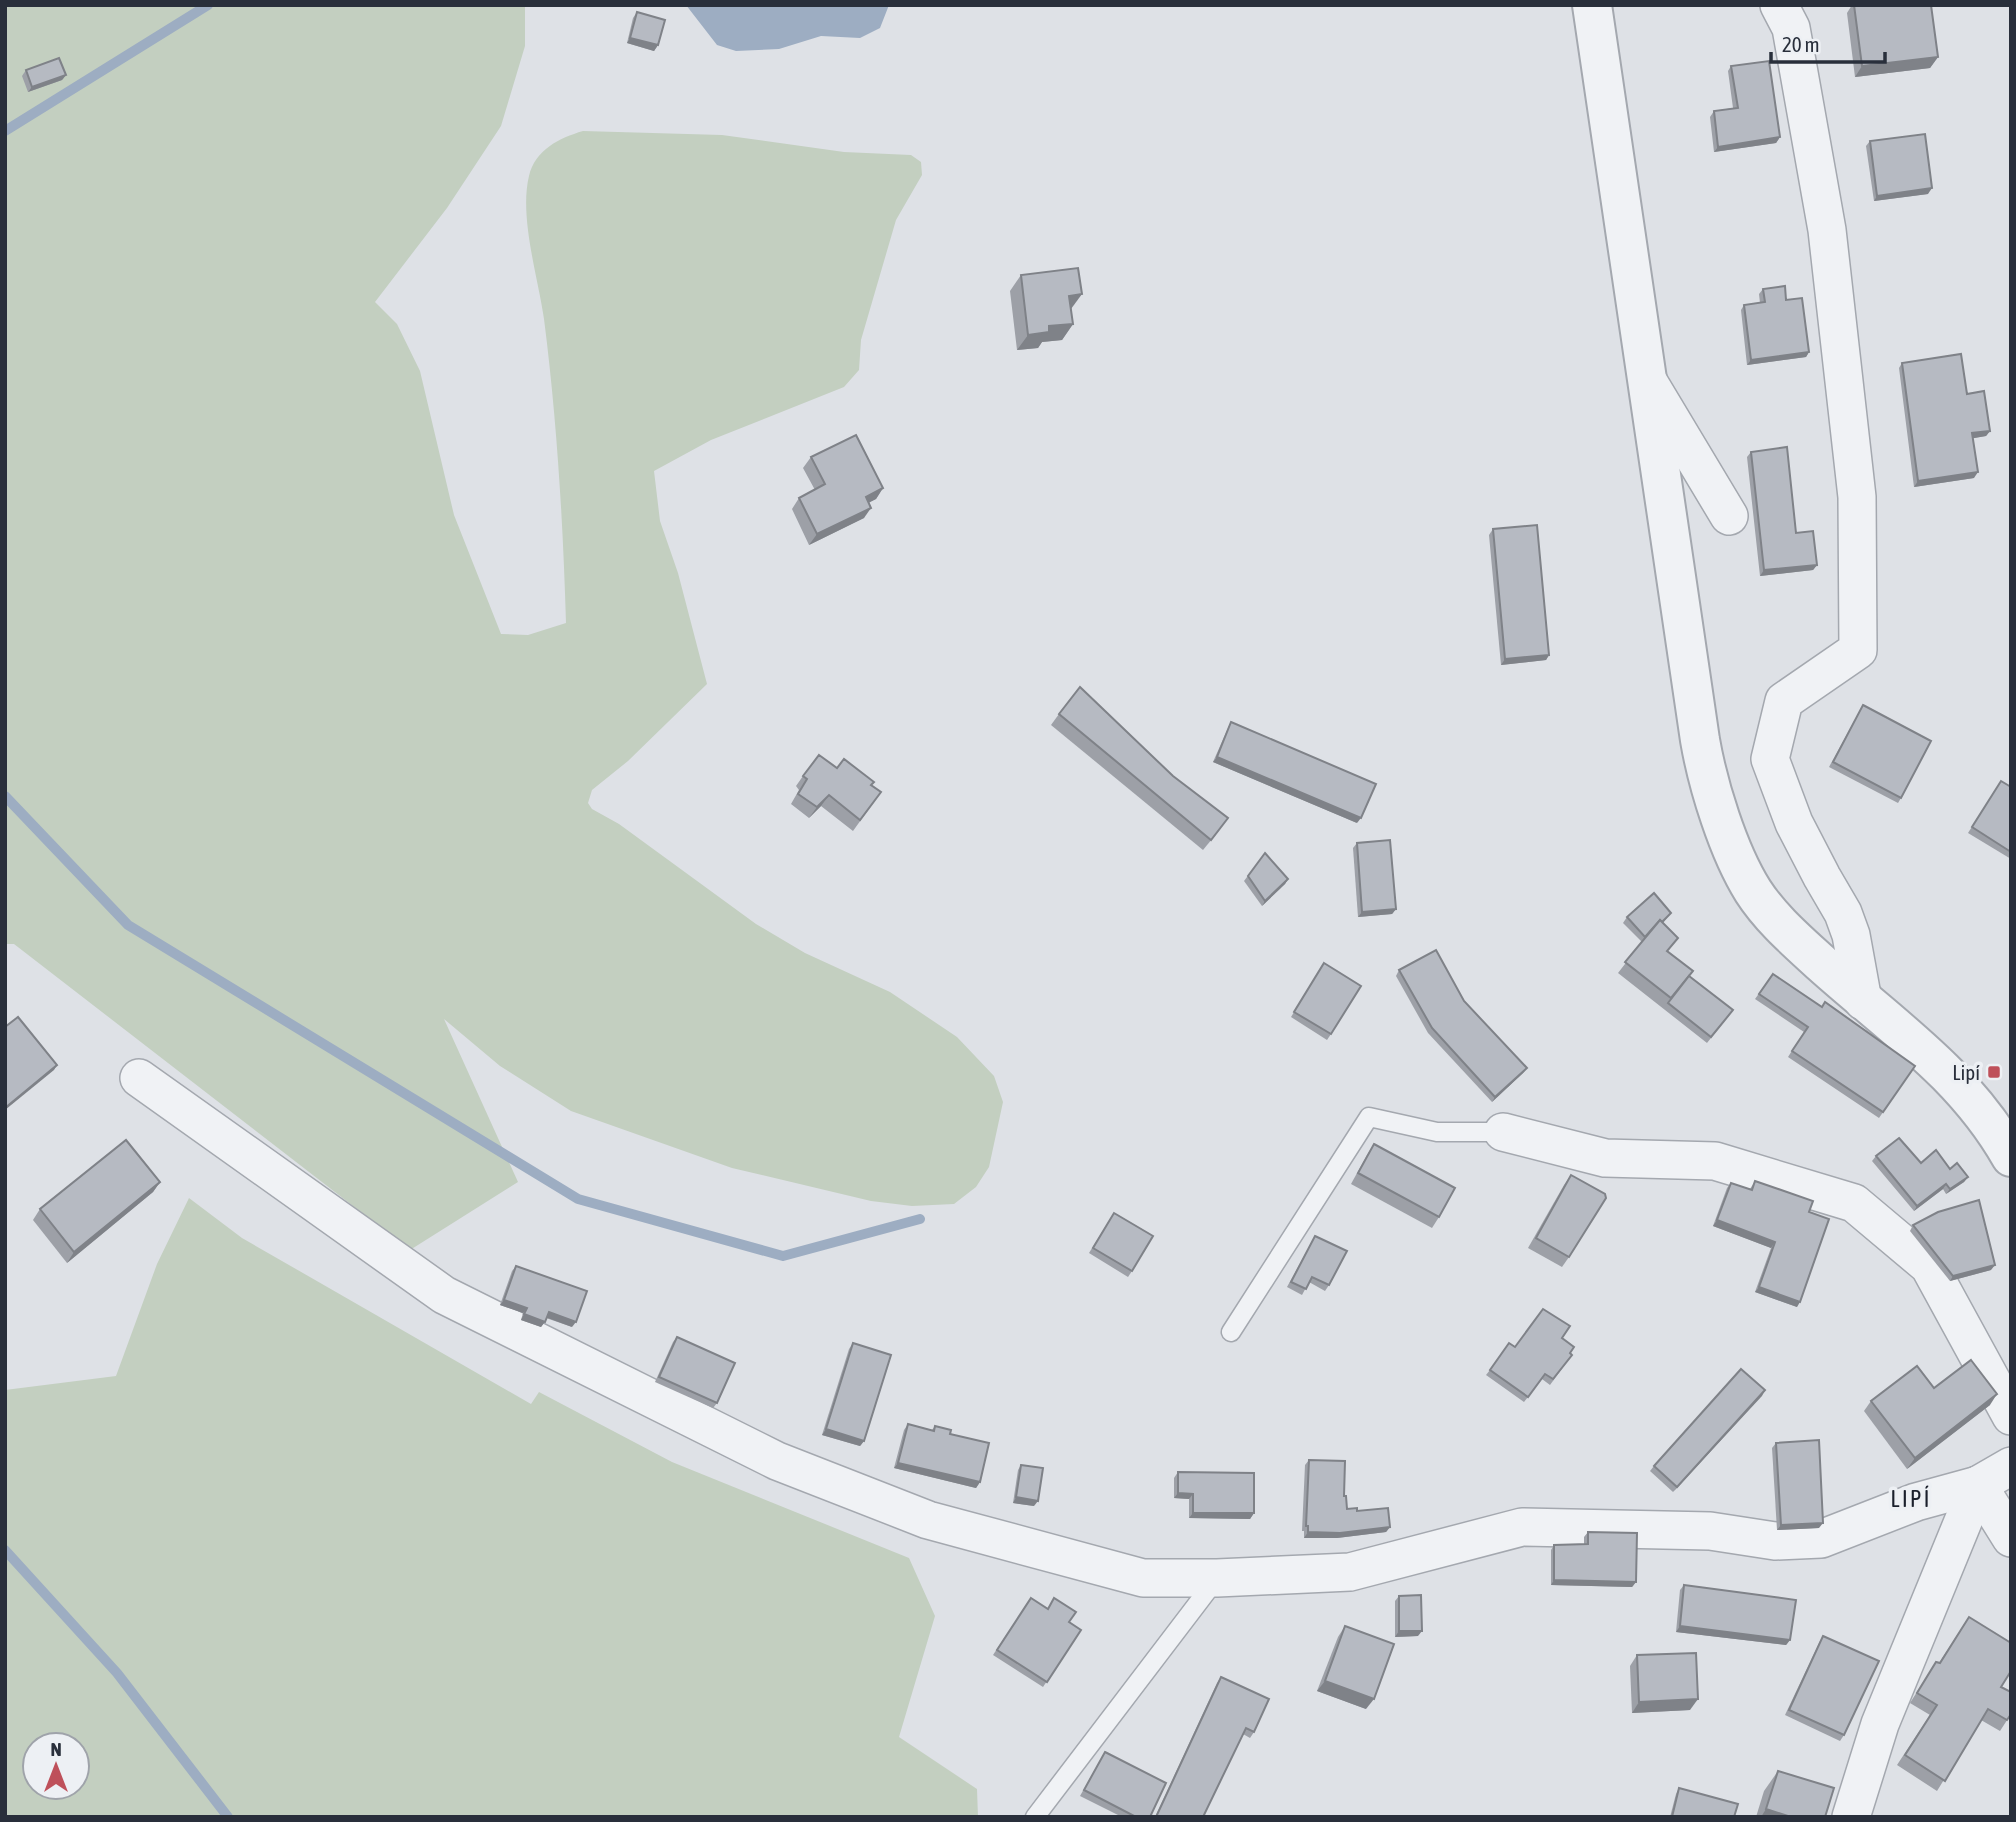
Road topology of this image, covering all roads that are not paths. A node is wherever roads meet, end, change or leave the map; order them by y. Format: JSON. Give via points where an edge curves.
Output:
{"nodes":[{"id":1,"x":1592,"y":5,"type":"edge"},
{"id":2,"x":1779,"y":5,"type":"edge"},
{"id":3,"x":1646,"y":377,"type":"junction"},
{"id":4,"x":1729,"y":516,"type":"dead end"},
{"id":5,"x":1863,"y":1001,"type":"junction"},
{"id":6,"x":139,"y":1078,"type":"dead end"},
{"id":7,"x":1503,"y":1132,"type":"joint"},
{"id":8,"x":2011,"y":1157,"type":"edge"},
{"id":9,"x":1231,"y":1332,"type":"dead end"},
{"id":10,"x":2011,"y":1416,"type":"edge"},
{"id":11,"x":2011,"y":1466,"type":"edge"},
{"id":12,"x":1978,"y":1485,"type":"junction"},
{"id":13,"x":2011,"y":1538,"type":"edge"},
{"id":14,"x":1217,"y":1578,"type":"junction"},
{"id":15,"x":1035,"y":1817,"type":"edge"},
{"id":16,"x":1851,"y":1817,"type":"edge"}],
"edges":[{"from":1,"to":3,"type":"street"},
{"from":2,"to":5,"type":"street","via":[[1791,29],[1827,230],[1857,497],[1858,649],[1784,701],[1770,759],[1794,823],[1843,913]]},
{"from":3,"to":4,"type":"street"},
{"from":3,"to":5,"type":"street","via":[[1700,740],[1718,808],[1741,870],[1770,914]]},
{"from":5,"to":8,"type":"street","via":[[1961,1086]]},
{"from":6,"to":14,"type":"street","via":[[444,1294],[778,1461],[928,1520],[1143,1578]]},
{"from":7,"to":9,"type":"lane","via":[[1437,1132],[1369,1116]]},
{"from":7,"to":10,"type":"street","via":[[1605,1158],[1715,1161],[1854,1203],[1929,1266]]},
{"from":11,"to":12,"type":"street"},
{"from":12,"to":13,"type":"street"},
{"from":12,"to":14,"type":"street","via":[[1916,1502],[1821,1539],[1775,1541],[1710,1531],[1522,1527],[1350,1572]]},
{"from":12,"to":16,"type":"street","via":[[1880,1724]]},
{"from":14,"to":15,"type":"lane"}]}
